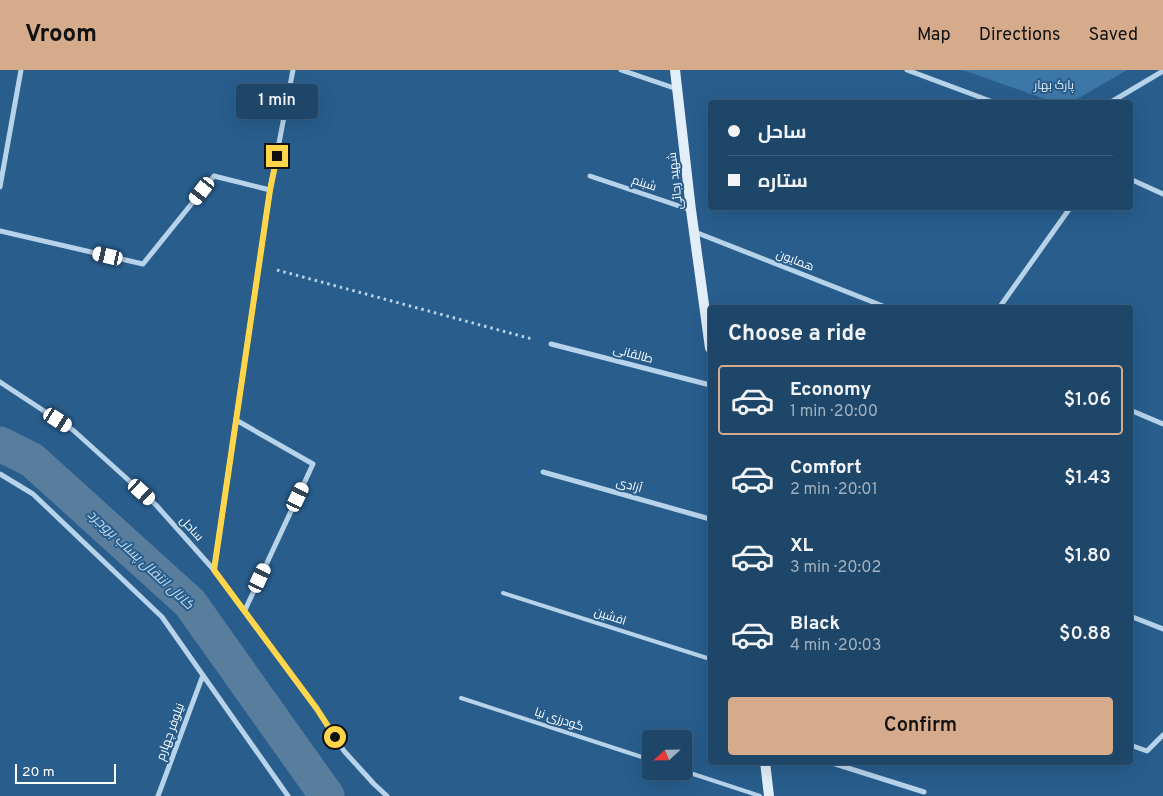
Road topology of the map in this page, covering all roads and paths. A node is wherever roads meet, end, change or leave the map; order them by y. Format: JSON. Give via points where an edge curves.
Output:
{"nodes":[{"id":1,"x":21,"y":70,"type":"edge"},
{"id":2,"x":293,"y":70,"type":"edge"},
{"id":3,"x":622,"y":70,"type":"edge"},
{"id":4,"x":675,"y":70,"type":"edge"},
{"id":5,"x":907,"y":70,"type":"edge"},
{"id":6,"x":1163,"y":71,"type":"edge"},
{"id":7,"x":678,"y":89,"type":"junction"},
{"id":8,"x":988,"y":100,"type":"edge"},
{"id":9,"x":1114,"y":100,"type":"edge"},
{"id":10,"x":590,"y":176,"type":"dead end"},
{"id":11,"x":1133,"y":180,"type":"edge"},
{"id":12,"x":0,"y":187,"type":"edge"},
{"id":13,"x":270,"y":190,"type":"junction"},
{"id":14,"x":1163,"y":194,"type":"edge"},
{"id":15,"x":691,"y":210,"type":"junction"},
{"id":16,"x":1069,"y":210,"type":"edge"},
{"id":17,"x":0,"y":231,"type":"edge"},
{"id":18,"x":695,"y":232,"type":"junction"},
{"id":19,"x":260,"y":265,"type":"junction"},
{"id":20,"x":880,"y":305,"type":"edge"},
{"id":21,"x":1001,"y":305,"type":"edge"},
{"id":22,"x":708,"y":333,"type":"edge"},
{"id":23,"x":551,"y":344,"type":"joint"},
{"id":24,"x":0,"y":382,"type":"edge"},
{"id":25,"x":708,"y":384,"type":"edge"},
{"id":26,"x":1133,"y":411,"type":"edge"},
{"id":27,"x":236,"y":420,"type":"junction"},
{"id":28,"x":1163,"y":424,"type":"edge"},
{"id":29,"x":543,"y":472,"type":"dead end"},
{"id":30,"x":0,"y":474,"type":"edge"},
{"id":31,"x":708,"y":518,"type":"edge"},
{"id":32,"x":214,"y":570,"type":"junction"},
{"id":33,"x":504,"y":594,"type":"dead end"},
{"id":34,"x":245,"y":610,"type":"junction"},
{"id":35,"x":1133,"y":617,"type":"edge"},
{"id":36,"x":1163,"y":629,"type":"edge"},
{"id":37,"x":708,"y":658,"type":"edge"},
{"id":38,"x":203,"y":675,"type":"junction"},
{"id":39,"x":461,"y":698,"type":"dead end"},
{"id":40,"x":1163,"y":735,"type":"edge"},
{"id":41,"x":1133,"y":746,"type":"edge"},
{"id":42,"x":642,"y":757,"type":"edge"},
{"id":43,"x":765,"y":765,"type":"edge"},
{"id":44,"x":838,"y":765,"type":"edge"},
{"id":45,"x":692,"y":774,"type":"edge"},
{"id":46,"x":924,"y":792,"type":"dead end"},
{"id":47,"x":158,"y":796,"type":"edge"},
{"id":48,"x":288,"y":796,"type":"edge"},
{"id":49,"x":387,"y":796,"type":"edge"},
{"id":50,"x":760,"y":796,"type":"edge"},
{"id":51,"x":769,"y":796,"type":"edge"}],
"edges":[{"from":1,"to":12,"type":"street"},
{"from":2,"to":13,"type":"street"},
{"from":3,"to":7,"type":"street"},
{"from":4,"to":7,"type":"street","name":"شهید رجائی"},
{"from":5,"to":8,"type":"street"},
{"from":6,"to":9,"type":"street"},
{"from":7,"to":15,"type":"street","name":"شهید رجائی"},
{"from":10,"to":15,"type":"street","name":"شبنم"},
{"from":11,"to":14,"type":"street"},
{"from":13,"to":17,"type":"street","via":[[214,176],[144,264]]},
{"from":13,"to":19,"type":"street"},
{"from":15,"to":18,"type":"street","name":"شهید رجائی"},
{"from":16,"to":21,"type":"street"},
{"from":18,"to":20,"type":"street","name":"همایون"},
{"from":18,"to":22,"type":"street","name":"شهید رجائی"},
{"from":19,"to":23,"type":"path"},
{"from":19,"to":27,"type":"street"},
{"from":23,"to":25,"type":"street","name":"طالقانی"},
{"from":24,"to":32,"type":"street","name":"ساحل","via":[[73,430],[156,505]]},
{"from":26,"to":28,"type":"street"},
{"from":27,"to":32,"type":"street"},
{"from":27,"to":34,"type":"street","via":[[313,464]]},
{"from":29,"to":31,"type":"street","name":"آزادی"},
{"from":30,"to":38,"type":"street","via":[[33,494],[162,617]]},
{"from":32,"to":34,"type":"street","name":"ساحل"},
{"from":33,"to":37,"type":"lane","name":"افشین"},
{"from":34,"to":49,"type":"street","name":"ساحل","via":[[344,751]]},
{"from":35,"to":36,"type":"street"},
{"from":38,"to":47,"type":"street","name":"نیلوفر چهارم"},
{"from":38,"to":48,"type":"street"},
{"from":39,"to":42,"type":"lane","name":"گودرزی نیا"},
{"from":40,"to":41,"type":"street","via":[[1147,751]]},
{"from":43,"to":51,"type":"street"},
{"from":44,"to":46,"type":"street"},
{"from":45,"to":50,"type":"lane"}]}
